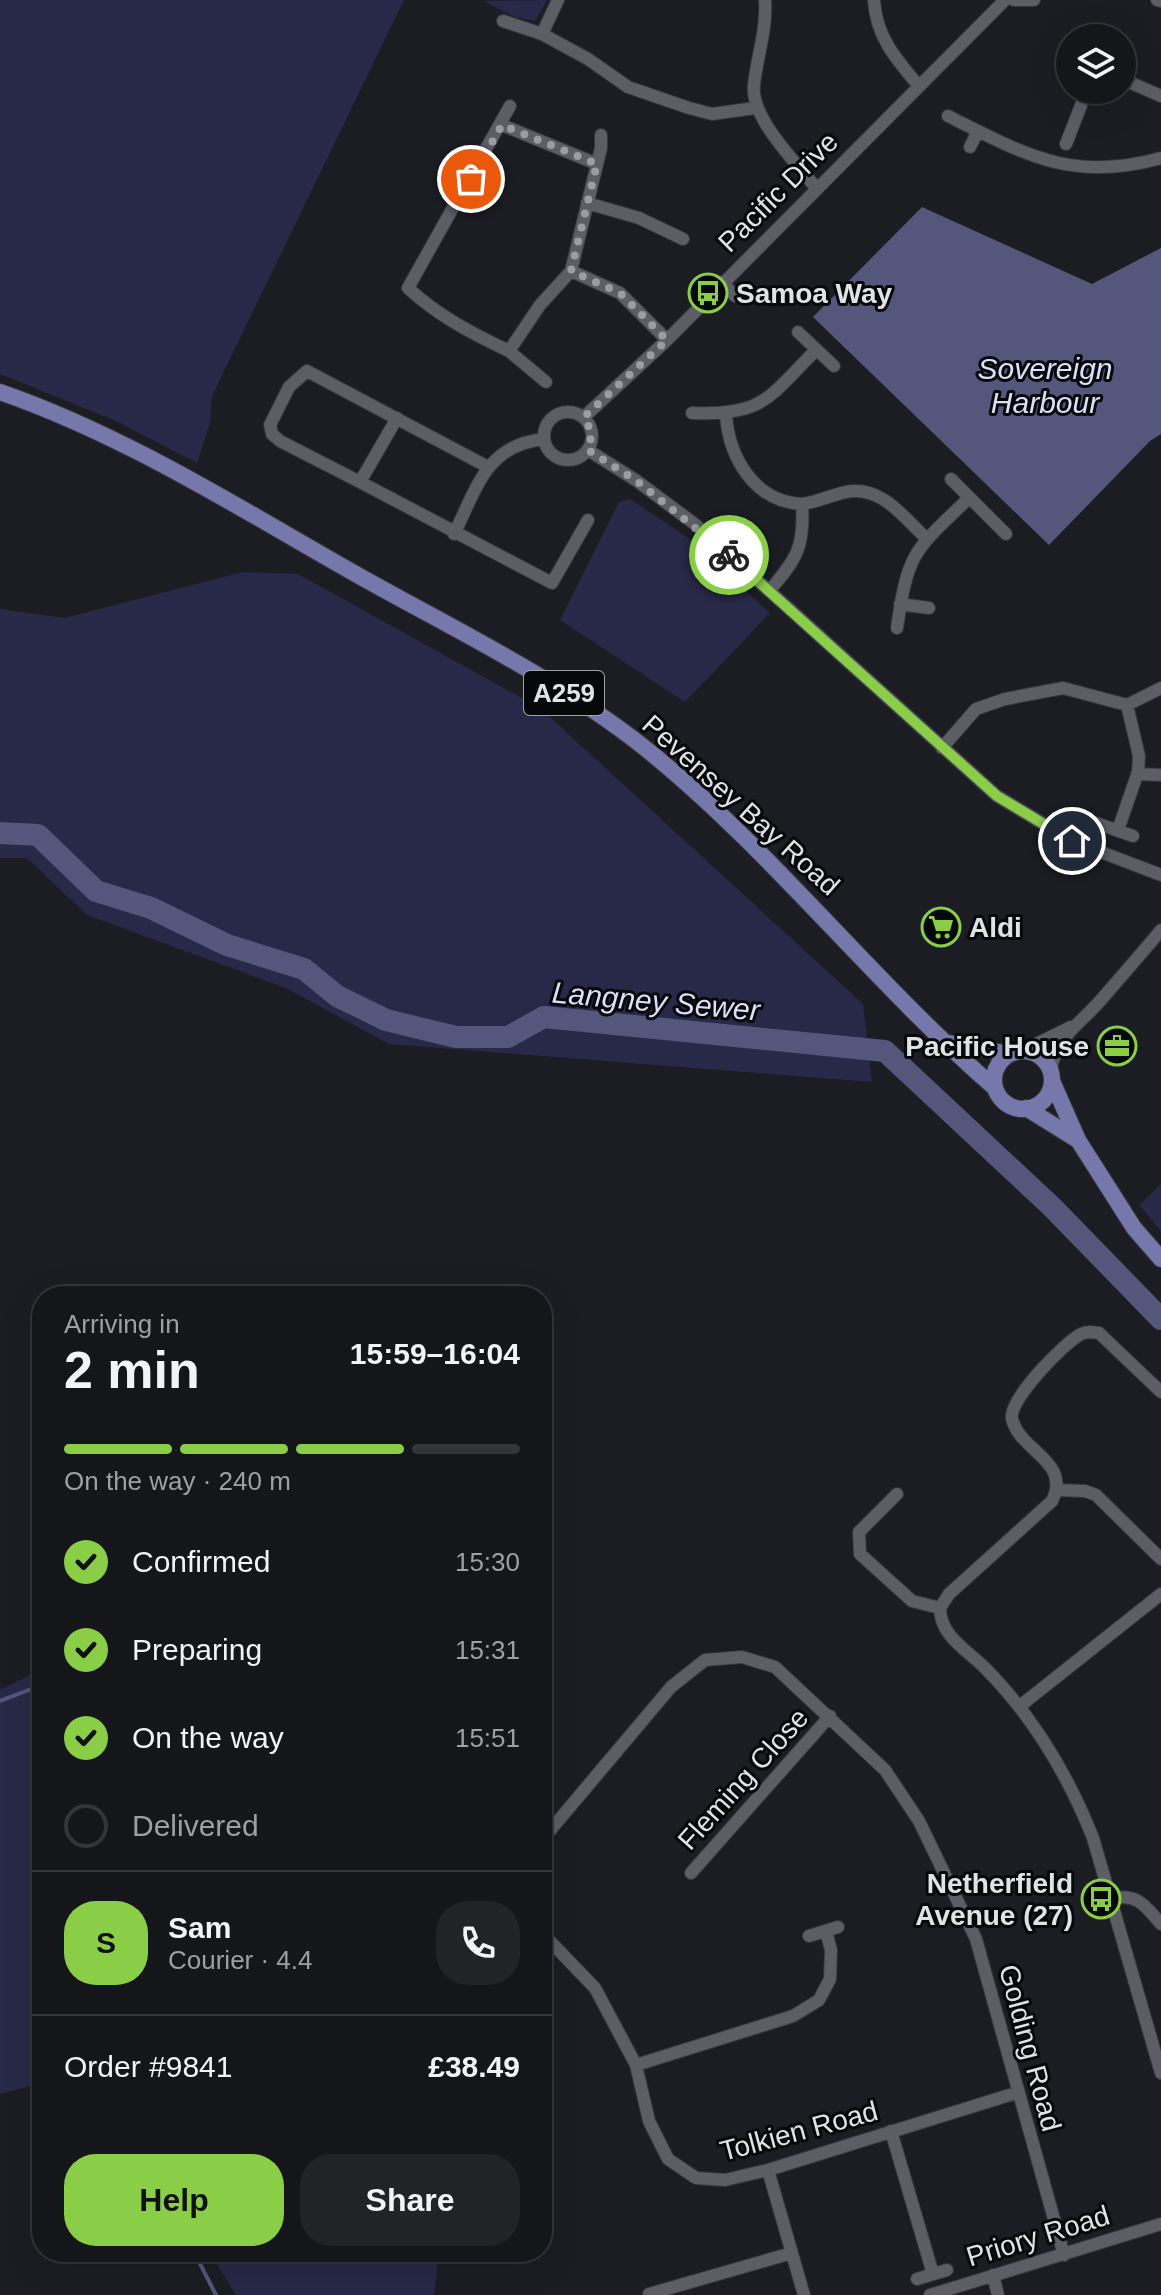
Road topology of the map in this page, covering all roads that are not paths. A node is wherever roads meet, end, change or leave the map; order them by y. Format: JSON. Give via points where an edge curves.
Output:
{"nodes":[{"id":1,"x":558,"y":0,"type":"edge"},
{"id":2,"x":765,"y":0,"type":"edge"},
{"id":3,"x":874,"y":0,"type":"edge"},
{"id":4,"x":1005,"y":0,"type":"edge"},
{"id":5,"x":1014,"y":0,"type":"edge"},
{"id":6,"x":1034,"y":0,"type":"edge"},
{"id":7,"x":503,"y":21,"type":"dead end"},
{"id":8,"x":542,"y":34,"type":"junction"},
{"id":9,"x":918,"y":85,"type":"junction"},
{"id":10,"x":1136,"y":85,"type":"edge"},
{"id":11,"x":1161,"y":96,"type":"edge"},
{"id":12,"x":1082,"y":104,"type":"edge"},
{"id":13,"x":510,"y":106,"type":"dead end"},
{"id":14,"x":755,"y":108,"type":"junction"},
{"id":15,"x":948,"y":116,"type":"dead end"},
{"id":16,"x":502,"y":125,"type":"junction"},
{"id":17,"x":978,"y":131,"type":"junction"},
{"id":18,"x":601,"y":135,"type":"dead end"},
{"id":19,"x":1066,"y":144,"type":"dead end"},
{"id":20,"x":970,"y":147,"type":"dead end"},
{"id":21,"x":1161,"y":158,"type":"edge"},
{"id":22,"x":597,"y":164,"type":"junction"},
{"id":23,"x":816,"y":188,"type":"junction"},
{"id":24,"x":587,"y":203,"type":"junction"},
{"id":25,"x":683,"y":239,"type":"dead end"},
{"id":26,"x":571,"y":271,"type":"junction"},
{"id":27,"x":722,"y":282,"type":"junction"},
{"id":28,"x":735,"y":296,"type":"dead end"},
{"id":29,"x":798,"y":332,"type":"dead end"},
{"id":30,"x":667,"y":340,"type":"junction"},
{"id":31,"x":816,"y":350,"type":"junction"},
{"id":32,"x":509,"y":351,"type":"junction"},
{"id":33,"x":834,"y":366,"type":"dead end"},
{"id":34,"x":546,"y":382,"type":"dead end"},
{"id":35,"x":0,"y":392,"type":"edge"},
{"id":36,"x":692,"y":413,"type":"dead end"},
{"id":37,"x":726,"y":415,"type":"junction"},
{"id":38,"x":584,"y":417,"type":"junction"},
{"id":39,"x":397,"y":418,"type":"junction"},
{"id":40,"x":544,"y":439,"type":"junction"},
{"id":41,"x":588,"y":450,"type":"junction"},
{"id":42,"x":488,"y":467,"type":"junction"},
{"id":43,"x":951,"y":479,"type":"dead end"},
{"id":44,"x":360,"y":482,"type":"junction"},
{"id":45,"x":969,"y":498,"type":"junction"},
{"id":46,"x":802,"y":504,"type":"junction"},
{"id":47,"x":588,"y":520,"type":"dead end"},
{"id":48,"x":454,"y":534,"type":"junction"},
{"id":49,"x":1006,"y":534,"type":"dead end"},
{"id":50,"x":927,"y":539,"type":"junction"},
{"id":51,"x":769,"y":591,"type":"junction"},
{"id":52,"x":900,"y":604,"type":"junction"},
{"id":53,"x":929,"y":608,"type":"dead end"},
{"id":54,"x":897,"y":628,"type":"dead end"},
{"id":55,"x":1161,"y":688,"type":"edge"},
{"id":56,"x":1127,"y":705,"type":"junction"},
{"id":57,"x":942,"y":748,"type":"junction"},
{"id":58,"x":1137,"y":774,"type":"junction"},
{"id":59,"x":1161,"y":775,"type":"edge"},
{"id":60,"x":1096,"y":823,"type":"dead end"},
{"id":61,"x":1118,"y":830,"type":"junction"},
{"id":62,"x":1133,"y":836,"type":"dead end"},
{"id":63,"x":1161,"y":875,"type":"edge"},
{"id":64,"x":1161,"y":930,"type":"edge"},
{"id":65,"x":1071,"y":1027,"type":"junction"},
{"id":66,"x":947,"y":1042,"type":"junction"},
{"id":67,"x":1016,"y":1052,"type":"junction"},
{"id":68,"x":1051,"y":1076,"type":"junction"},
{"id":69,"x":995,"y":1088,"type":"junction"},
{"id":70,"x":1026,"y":1108,"type":"junction"},
{"id":71,"x":1078,"y":1140,"type":"junction"},
{"id":72,"x":1161,"y":1259,"type":"edge"},
{"id":73,"x":1161,"y":1392,"type":"edge"},
{"id":74,"x":1057,"y":1490,"type":"junction"},
{"id":75,"x":897,"y":1494,"type":"dead end"},
{"id":76,"x":1161,"y":1559,"type":"edge"},
{"id":77,"x":1161,"y":1594,"type":"edge"},
{"id":78,"x":940,"y":1608,"type":"junction"},
{"id":79,"x":1020,"y":1706,"type":"junction"},
{"id":80,"x":830,"y":1716,"type":"junction"},
{"id":81,"x":552,"y":1828,"type":"edge"},
{"id":82,"x":691,"y":1873,"type":"dead end"},
{"id":83,"x":1110,"y":1899,"type":"junction"},
{"id":84,"x":1161,"y":1924,"type":"edge"},
{"id":85,"x":809,"y":1936,"type":"dead end"},
{"id":86,"x":552,"y":1943,"type":"edge"},
{"id":87,"x":636,"y":2065,"type":"junction"},
{"id":88,"x":1161,"y":2073,"type":"edge"},
{"id":89,"x":1016,"y":2093,"type":"junction"},
{"id":90,"x":891,"y":2131,"type":"junction"},
{"id":91,"x":768,"y":2170,"type":"junction"},
{"id":92,"x":1161,"y":2224,"type":"edge"},
{"id":93,"x":792,"y":2253,"type":"junction"},
{"id":94,"x":1064,"y":2255,"type":"junction"},
{"id":95,"x":947,"y":2270,"type":"dead end"},
{"id":96,"x":933,"y":2274,"type":"junction"},
{"id":97,"x":993,"y":2275,"type":"junction"},
{"id":98,"x":645,"y":2278,"type":"dead end"},
{"id":99,"x":917,"y":2279,"type":"dead end"},
{"id":100,"x":650,"y":2294,"type":"edge"},
{"id":101,"x":804,"y":2295,"type":"edge"},
{"id":102,"x":930,"y":2295,"type":"edge"},
{"id":103,"x":998,"y":2295,"type":"edge"}],
"edges":[{"from":1,"to":8,"type":"street"},
{"from":2,"to":14,"type":"street"},
{"from":3,"to":9,"type":"street","via":[[875,24],[892,56]]},
{"from":4,"to":9,"type":"street","name":"Pacific Drive"},
{"from":5,"to":6,"type":"street"},
{"from":7,"to":8,"type":"street"},
{"from":8,"to":14,"type":"street","via":[[628,87],[712,114]]},
{"from":9,"to":23,"type":"street","name":"Pacific Drive"},
{"from":10,"to":11,"type":"street"},
{"from":12,"to":19,"type":"street"},
{"from":13,"to":16,"type":"street"},
{"from":14,"to":23,"type":"street"},
{"from":15,"to":17,"type":"street"},
{"from":16,"to":22,"type":"street"},
{"from":16,"to":32,"type":"street","via":[[408,288],[427,306]]},
{"from":17,"to":20,"type":"street"},
{"from":17,"to":21,"type":"street","via":[[1035,159],[1062,165],[1110,167]]},
{"from":18,"to":22,"type":"street"},
{"from":22,"to":24,"type":"street"},
{"from":23,"to":27,"type":"street","name":"Pacific Drive"},
{"from":24,"to":25,"type":"street","via":[[639,218]]},
{"from":24,"to":26,"type":"street"},
{"from":26,"to":30,"type":"street","via":[[620,293]]},
{"from":26,"to":32,"type":"street"},
{"from":27,"to":28,"type":"street"},
{"from":27,"to":30,"type":"street","name":"Pacific Drive"},
{"from":29,"to":31,"type":"street"},
{"from":30,"to":38,"type":"street","name":"Pacific Drive"},
{"from":31,"to":33,"type":"street"},
{"from":31,"to":37,"type":"street","via":[[763,403]]},
{"from":32,"to":34,"type":"street"},
{"from":35,"to":66,"type":"main road","name":"Pevensey Bay Road","number":"A259","via":[[112,440],[221,498],[602,716],[654,755],[805,895],[916,1016]]},
{"from":36,"to":37,"type":"street"},
{"from":37,"to":46,"type":"street","via":[[731,444],[753,481],[773,497]]},
{"from":38,"to":40,"type":"street","via":[[568,412],[553,417]]},
{"from":38,"to":41,"type":"street","via":[[592,433]]},
{"from":39,"to":42,"type":"street"},
{"from":39,"to":44,"type":"street"},
{"from":39,"to":44,"type":"street","via":[[307,371],[275,410],[270,425],[280,441]]},
{"from":40,"to":41,"type":"street","via":[[553,456],[562,460]]},
{"from":40,"to":42,"type":"street","via":[[512,446]]},
{"from":41,"to":51,"type":"street","via":[[696,525]]},
{"from":42,"to":48,"type":"street"},
{"from":43,"to":45,"type":"street"},
{"from":44,"to":48,"type":"street"},
{"from":45,"to":49,"type":"street"},
{"from":45,"to":50,"type":"street"},
{"from":46,"to":50,"type":"street","via":[[843,492],[872,493]]},
{"from":46,"to":51,"type":"street","via":[[802,544]]},
{"from":47,"to":48,"type":"street","via":[[552,583]]},
{"from":50,"to":52,"type":"street","via":[[911,558]]},
{"from":51,"to":57,"type":"street"},
{"from":52,"to":53,"type":"street"},
{"from":52,"to":54,"type":"street"},
{"from":55,"to":56,"type":"street"},
{"from":56,"to":57,"type":"street","via":[[1071,688],[1005,699],[976,709]]},
{"from":56,"to":58,"type":"street","via":[[1139,756]]},
{"from":57,"to":63,"type":"street","via":[[1013,808],[1072,841]]},
{"from":58,"to":59,"type":"street"},
{"from":58,"to":61,"type":"street"},
{"from":60,"to":61,"type":"street"},
{"from":61,"to":62,"type":"street"},
{"from":64,"to":65,"type":"street","via":[[1096,1006]]},
{"from":65,"to":67,"type":"street"},
{"from":65,"to":68,"type":"street","via":[[1055,1051]]},
{"from":66,"to":67,"type":"main road","name":"Pevensey Bay Road","number":"A259"},
{"from":66,"to":69,"type":"main road","name":"Pevensey Bay Road","number":"A259"},
{"from":67,"to":68,"type":"main road","via":[[1040,1056]]},
{"from":67,"to":69,"type":"main road","via":[[997,1068]]},
{"from":68,"to":70,"type":"main road","via":[[1047,1096]]},
{"from":68,"to":71,"type":"main road"},
{"from":69,"to":70,"type":"main road","via":[[1007,1103]]},
{"from":70,"to":71,"type":"main road"},
{"from":71,"to":72,"type":"main road","via":[[1134,1228]]},
{"from":73,"to":74,"type":"street","via":[[1099,1333],[1087,1332],[1073,1340],[1018,1396],[1011,1415],[1056,1472]]},
{"from":74,"to":76,"type":"street","via":[[1096,1495]]},
{"from":74,"to":78,"type":"street","via":[[1052,1501]]},
{"from":75,"to":78,"type":"street","via":[[859,1532],[860,1554],[912,1601]]},
{"from":77,"to":79,"type":"street"},
{"from":78,"to":79,"type":"street","via":[[948,1634]]},
{"from":79,"to":83,"type":"street","via":[[1079,1803]]},
{"from":80,"to":81,"type":"street","name":"Golding Road","via":[[775,1667],[742,1657],[705,1660],[671,1687]]},
{"from":80,"to":82,"type":"street","name":"Fleming Close"},
{"from":80,"to":89,"type":"street","name":"Golding Road","via":[[885,1770],[919,1821],[976,1939]]},
{"from":83,"to":84,"type":"street","via":[[1132,1896]]},
{"from":83,"to":88,"type":"street"},
{"from":85,"to":87,"type":"street","via":[[832,1929],[830,1979],[819,2000],[793,2016]]},
{"from":86,"to":87,"type":"street","name":"Tolkien Road","via":[[595,1988]]},
{"from":87,"to":91,"type":"street","name":"Tolkien Road","via":[[649,2121],[668,2159],[696,2178],[725,2180]]},
{"from":89,"to":90,"type":"street","name":"Tolkien Road"},
{"from":89,"to":94,"type":"street","name":"Golding Road"},
{"from":90,"to":91,"type":"street","name":"Tolkien Road"},
{"from":90,"to":96,"type":"street"},
{"from":91,"to":93,"type":"street"},
{"from":92,"to":94,"type":"street","name":"Priory Road"},
{"from":93,"to":100,"type":"street"},
{"from":93,"to":101,"type":"street"},
{"from":94,"to":97,"type":"street","name":"Priory Road"},
{"from":95,"to":96,"type":"street"},
{"from":96,"to":99,"type":"street"},
{"from":97,"to":102,"type":"street","name":"Priory Road"},
{"from":97,"to":103,"type":"street"},
{"from":98,"to":100,"type":"street"}]}
